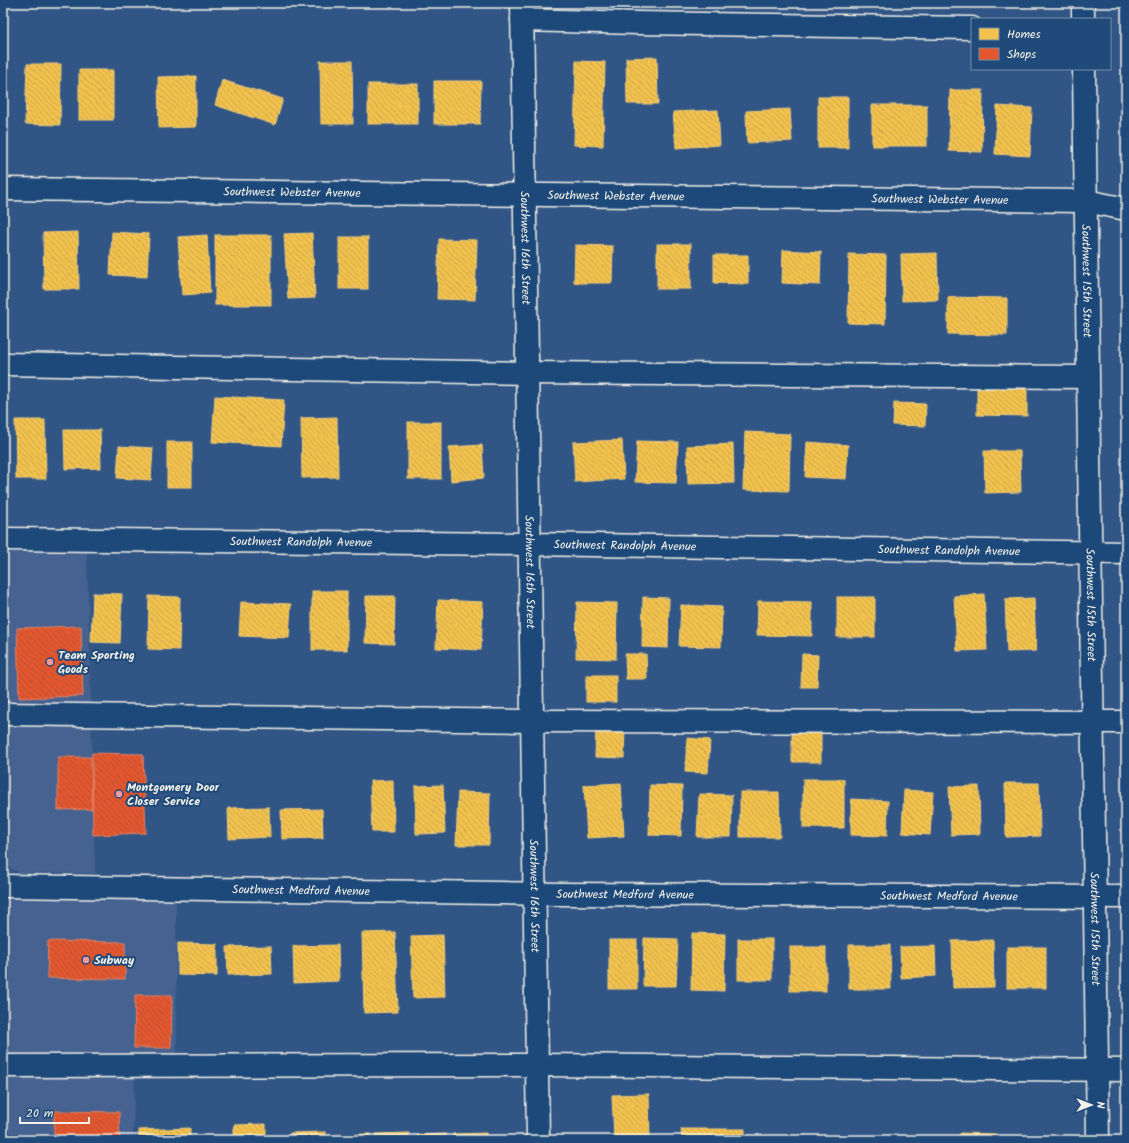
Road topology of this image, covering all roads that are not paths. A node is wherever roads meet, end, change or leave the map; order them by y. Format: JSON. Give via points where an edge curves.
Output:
{"nodes":[{"id":1,"x":1083,"y":3,"type":"edge"},
{"id":2,"x":522,"y":11,"type":"edge"},
{"id":3,"x":1083,"y":18,"type":"edge"},
{"id":4,"x":971,"y":28,"type":"edge"},
{"id":5,"x":1084,"y":70,"type":"edge"},
{"id":6,"x":3,"y":189,"type":"edge"},
{"id":7,"x":523,"y":196,"type":"junction"},
{"id":8,"x":1086,"y":201,"type":"junction"},
{"id":9,"x":1126,"y":209,"type":"edge"},
{"id":10,"x":3,"y":364,"type":"edge"},
{"id":11,"x":526,"y":373,"type":"junction"},
{"id":12,"x":1087,"y":378,"type":"junction"},
{"id":13,"x":3,"y":538,"type":"edge"},
{"id":14,"x":528,"y":544,"type":"junction"},
{"id":15,"x":1090,"y":552,"type":"junction"},
{"id":16,"x":1126,"y":553,"type":"edge"},
{"id":17,"x":3,"y":714,"type":"edge"},
{"id":18,"x":531,"y":721,"type":"junction"},
{"id":19,"x":1092,"y":721,"type":"junction"},
{"id":20,"x":1126,"y":722,"type":"edge"},
{"id":21,"x":3,"y":886,"type":"edge"},
{"id":22,"x":535,"y":894,"type":"junction"},
{"id":23,"x":1095,"y":897,"type":"junction"},
{"id":24,"x":1126,"y":898,"type":"edge"},
{"id":25,"x":537,"y":1065,"type":"junction"},
{"id":26,"x":3,"y":1066,"type":"edge"},
{"id":27,"x":1096,"y":1070,"type":"junction"},
{"id":28,"x":1126,"y":1070,"type":"edge"},
{"id":29,"x":538,"y":1140,"type":"edge"},
{"id":30,"x":1098,"y":1140,"type":"edge"}],
"edges":[{"from":1,"to":3,"type":"street"},
{"from":2,"to":4,"type":"street","via":[[638,23]]},
{"from":2,"to":7,"type":"street","name":"Southwest 16th Street"},
{"from":5,"to":8,"type":"street","name":"Southwest 15th Street"},
{"from":6,"to":7,"type":"street","name":"Southwest Webster Avenue"},
{"from":7,"to":8,"type":"street","name":"Southwest Webster Avenue"},
{"from":7,"to":11,"type":"street","name":"Southwest 16th Street"},
{"from":8,"to":9,"type":"street","name":"Southwest Webster Avenue"},
{"from":8,"to":12,"type":"street","name":"Southwest 15th Street"},
{"from":10,"to":11,"type":"street"},
{"from":11,"to":12,"type":"street"},
{"from":11,"to":14,"type":"street","name":"Southwest 16th Street"},
{"from":12,"to":15,"type":"street","name":"Southwest 15th Street"},
{"from":13,"to":14,"type":"street","name":"Southwest Randolph Avenue"},
{"from":14,"to":15,"type":"street","name":"Southwest Randolph Avenue"},
{"from":14,"to":18,"type":"street","name":"Southwest 16th Street"},
{"from":15,"to":16,"type":"street","name":"Southwest Randolph Avenue"},
{"from":15,"to":19,"type":"street","name":"Southwest 15th Street"},
{"from":17,"to":18,"type":"street"},
{"from":18,"to":19,"type":"street"},
{"from":18,"to":22,"type":"street","name":"Southwest 16th Street"},
{"from":19,"to":20,"type":"street"},
{"from":19,"to":23,"type":"street","name":"Southwest 15th Street"},
{"from":21,"to":22,"type":"street","name":"Southwest Medford Avenue"},
{"from":22,"to":23,"type":"street","name":"Southwest Medford Avenue"},
{"from":22,"to":25,"type":"street","name":"Southwest 16th Street"},
{"from":23,"to":24,"type":"street","name":"Southwest Medford Avenue"},
{"from":23,"to":27,"type":"street","name":"Southwest 15th Street"},
{"from":25,"to":26,"type":"street"},
{"from":25,"to":27,"type":"street"},
{"from":25,"to":29,"type":"street","name":"Southwest 16th Street"},
{"from":27,"to":28,"type":"street"},
{"from":27,"to":30,"type":"street","name":"Southwest 15th Street"}]}
